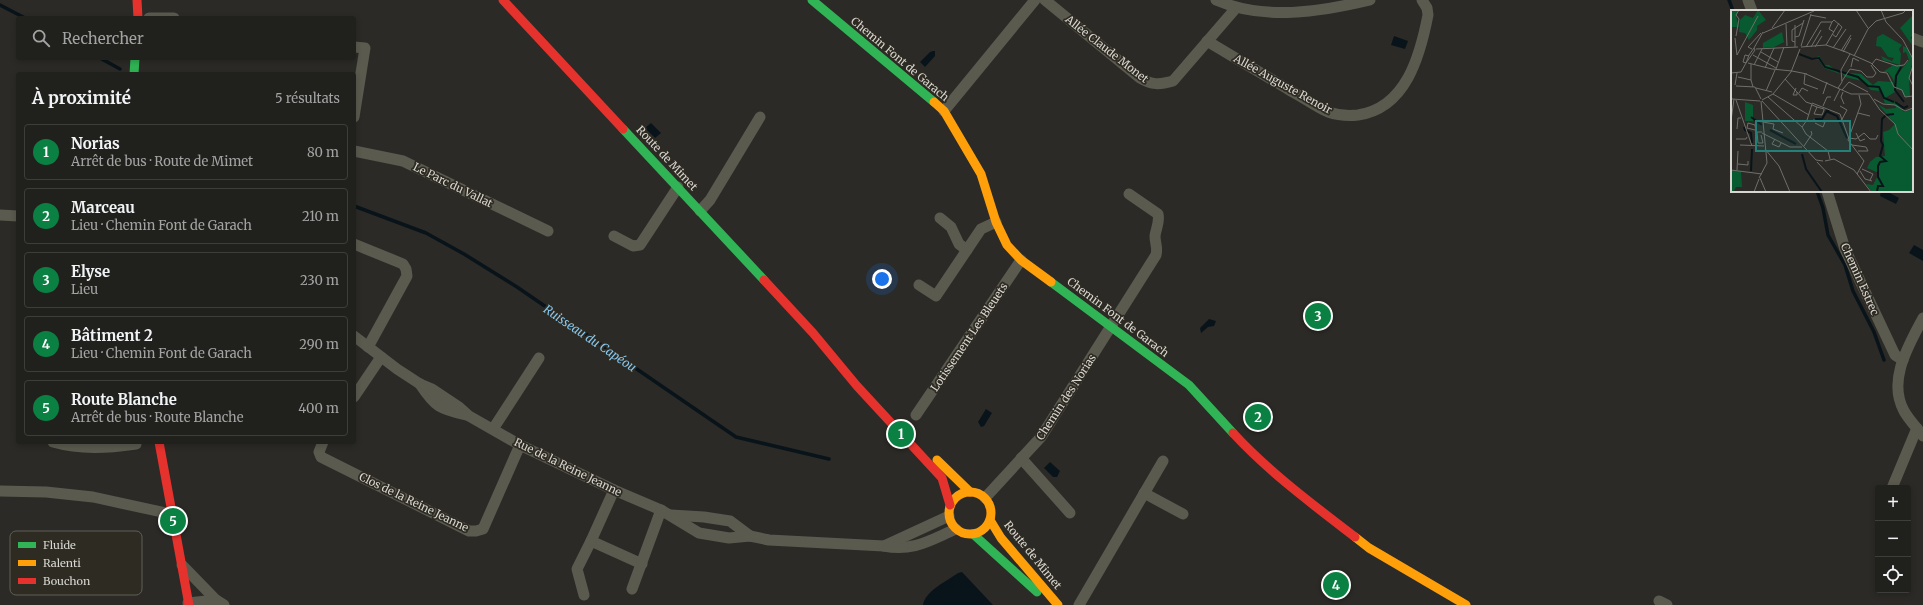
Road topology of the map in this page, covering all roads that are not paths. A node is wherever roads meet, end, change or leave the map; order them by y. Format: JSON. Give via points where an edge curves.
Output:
{"nodes":[{"id":1,"x":137,"y":0,"type":"edge"},
{"id":2,"x":504,"y":0,"type":"edge"},
{"id":3,"x":812,"y":0,"type":"edge"},
{"id":4,"x":1035,"y":0,"type":"edge"},
{"id":5,"x":1045,"y":0,"type":"edge"},
{"id":6,"x":1216,"y":0,"type":"edge"},
{"id":7,"x":1370,"y":0,"type":"edge"},
{"id":8,"x":1422,"y":0,"type":"edge"},
{"id":9,"x":1748,"y":0,"type":"edge"},
{"id":10,"x":1236,"y":8,"type":"junction"},
{"id":11,"x":1752,"y":10,"type":"edge"},
{"id":12,"x":138,"y":16,"type":"edge"},
{"id":13,"x":1913,"y":38,"type":"edge"},
{"id":14,"x":1207,"y":41,"type":"junction"},
{"id":15,"x":1923,"y":42,"type":"edge"},
{"id":16,"x":356,"y":47,"type":"edge"},
{"id":17,"x":135,"y":60,"type":"edge"},
{"id":18,"x":134,"y":72,"type":"edge"},
{"id":19,"x":356,"y":104,"type":"edge"},
{"id":20,"x":944,"y":112,"type":"junction"},
{"id":21,"x":760,"y":117,"type":"dead end"},
{"id":22,"x":356,"y":151,"type":"edge"},
{"id":23,"x":678,"y":187,"type":"junction"},
{"id":24,"x":1827,"y":192,"type":"edge"},
{"id":25,"x":1129,"y":194,"type":"dead end"},
{"id":26,"x":700,"y":211,"type":"junction"},
{"id":27,"x":0,"y":215,"type":"edge"},
{"id":28,"x":16,"y":216,"type":"edge"},
{"id":29,"x":940,"y":218,"type":"dead end"},
{"id":30,"x":996,"y":222,"type":"junction"},
{"id":31,"x":548,"y":231,"type":"dead end"},
{"id":32,"x":614,"y":236,"type":"dead end"},
{"id":33,"x":356,"y":245,"type":"edge"},
{"id":34,"x":967,"y":250,"type":"junction"},
{"id":35,"x":1021,"y":260,"type":"junction"},
{"id":36,"x":919,"y":285,"type":"dead end"},
{"id":37,"x":1923,"y":318,"type":"edge"},
{"id":38,"x":1111,"y":327,"type":"junction"},
{"id":39,"x":1920,"y":331,"type":"edge"},
{"id":40,"x":813,"y":333,"type":"junction"},
{"id":41,"x":356,"y":337,"type":"edge"},
{"id":42,"x":368,"y":346,"type":"junction"},
{"id":43,"x":381,"y":357,"type":"junction"},
{"id":44,"x":539,"y":358,"type":"dead end"},
{"id":45,"x":1903,"y":360,"type":"junction"},
{"id":46,"x":356,"y":394,"type":"edge"},
{"id":47,"x":916,"y":415,"type":"dead end"},
{"id":48,"x":493,"y":429,"type":"junction"},
{"id":49,"x":1920,"y":432,"type":"edge"},
{"id":50,"x":60,"y":444,"type":"edge"},
{"id":51,"x":136,"y":444,"type":"edge"},
{"id":52,"x":159,"y":444,"type":"edge"},
{"id":53,"x":322,"y":444,"type":"edge"},
{"id":54,"x":520,"y":445,"type":"junction"},
{"id":55,"x":1021,"y":458,"type":"junction"},
{"id":56,"x":1163,"y":461,"type":"dead end"},
{"id":57,"x":1894,"y":485,"type":"edge"},
{"id":58,"x":614,"y":490,"type":"junction"},
{"id":59,"x":0,"y":491,"type":"edge"},
{"id":60,"x":970,"y":492,"type":"junction"},
{"id":61,"x":1144,"y":493,"type":"junction"},
{"id":62,"x":985,"y":498,"type":"junction"},
{"id":63,"x":950,"y":510,"type":"junction"},
{"id":64,"x":665,"y":512,"type":"junction"},
{"id":65,"x":1070,"y":513,"type":"dead end"},
{"id":66,"x":172,"y":514,"type":"junction"},
{"id":67,"x":1183,"y":514,"type":"dead end"},
{"id":68,"x":704,"y":516,"type":"junction"},
{"id":69,"x":990,"y":520,"type":"junction"},
{"id":70,"x":956,"y":529,"type":"junction"},
{"id":71,"x":699,"y":533,"type":"junction"},
{"id":72,"x":973,"y":534,"type":"junction"},
{"id":73,"x":750,"y":536,"type":"junction"},
{"id":74,"x":591,"y":542,"type":"junction"},
{"id":75,"x":884,"y":546,"type":"junction"},
{"id":76,"x":181,"y":564,"type":"junction"},
{"id":77,"x":642,"y":564,"type":"junction"},
{"id":78,"x":632,"y":589,"type":"dead end"},
{"id":79,"x":584,"y":595,"type":"dead end"},
{"id":80,"x":220,"y":603,"type":"edge"},
{"id":81,"x":188,"y":604,"type":"edge"},
{"id":82,"x":1048,"y":605,"type":"edge"},
{"id":83,"x":1058,"y":605,"type":"edge"},
{"id":84,"x":1079,"y":605,"type":"edge"},
{"id":85,"x":1466,"y":605,"type":"edge"}],
"edges":[{"from":1,"to":12,"type":"street"},
{"from":2,"to":23,"type":"street","name":"Route de Mimet"},
{"from":3,"to":20,"type":"street","name":"Chemin Font de Garach"},
{"from":4,"to":20,"type":"street"},
{"from":5,"to":14,"type":"street","name":"Allée Claude Monet","via":[[1140,78],[1152,84],[1172,81]]},
{"from":6,"to":10,"type":"street"},
{"from":7,"to":10,"type":"street","via":[[1331,9],[1288,12]]},
{"from":8,"to":14,"type":"street","name":"Allée Auguste Renoir","via":[[1428,8],[1428,16],[1407,82],[1397,96],[1384,106],[1368,113],[1353,115],[1328,112]]},
{"from":9,"to":11,"type":"street"},
{"from":10,"to":14,"type":"street","name":"Allée Claude Monet"},
{"from":13,"to":15,"type":"street"},
{"from":16,"to":19,"type":"street","via":[[365,48]]},
{"from":17,"to":18,"type":"street"},
{"from":20,"to":30,"type":"street","name":"Chemin Font de Garach","via":[[981,174]]},
{"from":21,"to":26,"type":"street","via":[[710,200]]},
{"from":22,"to":31,"type":"street","name":"Le Parc du Vallat","via":[[403,161]]},
{"from":23,"to":26,"type":"street","name":"Route de Mimet"},
{"from":23,"to":32,"type":"street","via":[[640,245],[633,246]]},
{"from":24,"to":45,"type":"street","name":"Chemin Estrec","via":[[1845,249],[1895,355]]},
{"from":25,"to":38,"type":"street","name":"Chemin des Norias","via":[[1158,214],[1159,223],[1155,236],[1157,250]]},
{"from":26,"to":40,"type":"street","name":"Route de Mimet"},
{"from":27,"to":28,"type":"street"},
{"from":29,"to":34,"type":"street","via":[[951,227],[960,244]]},
{"from":30,"to":34,"type":"street","via":[[981,229]]},
{"from":30,"to":35,"type":"street","name":"Chemin Font de Garach","via":[[1007,245]]},
{"from":33,"to":42,"type":"street","via":[[403,264],[407,276]]},
{"from":34,"to":36,"type":"street","via":[[936,296]]},
{"from":35,"to":38,"type":"street","name":"Chemin Font de Garach"},
{"from":35,"to":47,"type":"street","name":"Lotissement Les Bleuets"},
{"from":37,"to":39,"type":"street"},
{"from":38,"to":55,"type":"street","name":"Chemin des Norias","via":[[1041,437]]},
{"from":38,"to":85,"type":"street","name":"Chemin Font de Garach","via":[[1189,384],[1255,457],[1276,476],[1369,548]]},
{"from":39,"to":45,"type":"street"},
{"from":40,"to":60,"type":"street","name":"Route de Mimet","via":[[845,362],[884,406]]},
{"from":40,"to":63,"type":"street","name":"Route de Mimet","via":[[857,386],[942,478]]},
{"from":41,"to":42,"type":"street","name":"Rue de la Reine Jeanne"},
{"from":42,"to":43,"type":"street","name":"Rue de la Reine Jeanne"},
{"from":43,"to":46,"type":"street"},
{"from":43,"to":48,"type":"street","name":"Rue de la Reine Jeanne","via":[[420,384],[432,403],[443,409],[469,416]]},
{"from":44,"to":48,"type":"street"},
{"from":45,"to":49,"type":"street","via":[[1898,374],[1898,389],[1903,410]]},
{"from":48,"to":54,"type":"street","name":"Rue de la Reine Jeanne"},
{"from":49,"to":57,"type":"street"},
{"from":50,"to":51,"type":"street","via":[[105,449]]},
{"from":52,"to":66,"type":"street"},
{"from":53,"to":54,"type":"street","name":"Clos de la Reine Jeanne","via":[[319,452],[321,457],[469,531],[482,529]]},
{"from":54,"to":58,"type":"street","name":"Rue de la Reine Jeanne"},
{"from":55,"to":62,"type":"street","name":"Chemin des Norias"},
{"from":55,"to":65,"type":"street"},
{"from":56,"to":61,"type":"street"},
{"from":58,"to":64,"type":"street","name":"Rue de la Reine Jeanne"},
{"from":58,"to":74,"type":"street"},
{"from":59,"to":66,"type":"street","via":[[93,497]]},
{"from":60,"to":62,"type":"street","name":"Route de Mimet"},
{"from":60,"to":63,"type":"street","via":[[958,495]]},
{"from":61,"to":67,"type":"street"},
{"from":61,"to":84,"type":"street"},
{"from":62,"to":69,"type":"street","name":"Route de Mimet","via":[[990,508]]},
{"from":63,"to":70,"type":"street","name":"Route de Mimet"},
{"from":63,"to":75,"type":"street","name":"Rue de la Reine Jeanne"},
{"from":64,"to":68,"type":"street","name":"Rue de la Reine Jeanne"},
{"from":64,"to":71,"type":"street","name":"Rue de la Reine Jeanne"},
{"from":64,"to":77,"type":"street"},
{"from":66,"to":76,"type":"street"},
{"from":68,"to":71,"type":"street"},
{"from":68,"to":73,"type":"street","name":"Rue de la Reine Jeanne","via":[[730,521]]},
{"from":69,"to":72,"type":"street","name":"Route de Mimet","via":[[983,529]]},
{"from":69,"to":83,"type":"street","name":"Route de Mimet","via":[[1000,538]]},
{"from":70,"to":72,"type":"street","name":"Route de Mimet"},
{"from":70,"to":75,"type":"street","name":"Rue de la Reine Jeanne","via":[[915,547],[899,549]]},
{"from":71,"to":73,"type":"street","name":"Rue de la Reine Jeanne","via":[[729,538]]},
{"from":72,"to":82,"type":"street","name":"Route de Mimet"},
{"from":73,"to":75,"type":"street","name":"Rue de la Reine Jeanne","via":[[769,540]]},
{"from":74,"to":77,"type":"street"},
{"from":74,"to":79,"type":"street","via":[[577,569]]},
{"from":76,"to":80,"type":"street"},
{"from":76,"to":81,"type":"street"},
{"from":77,"to":78,"type":"street"},
{"from":80,"to":81,"type":"street"}]}
